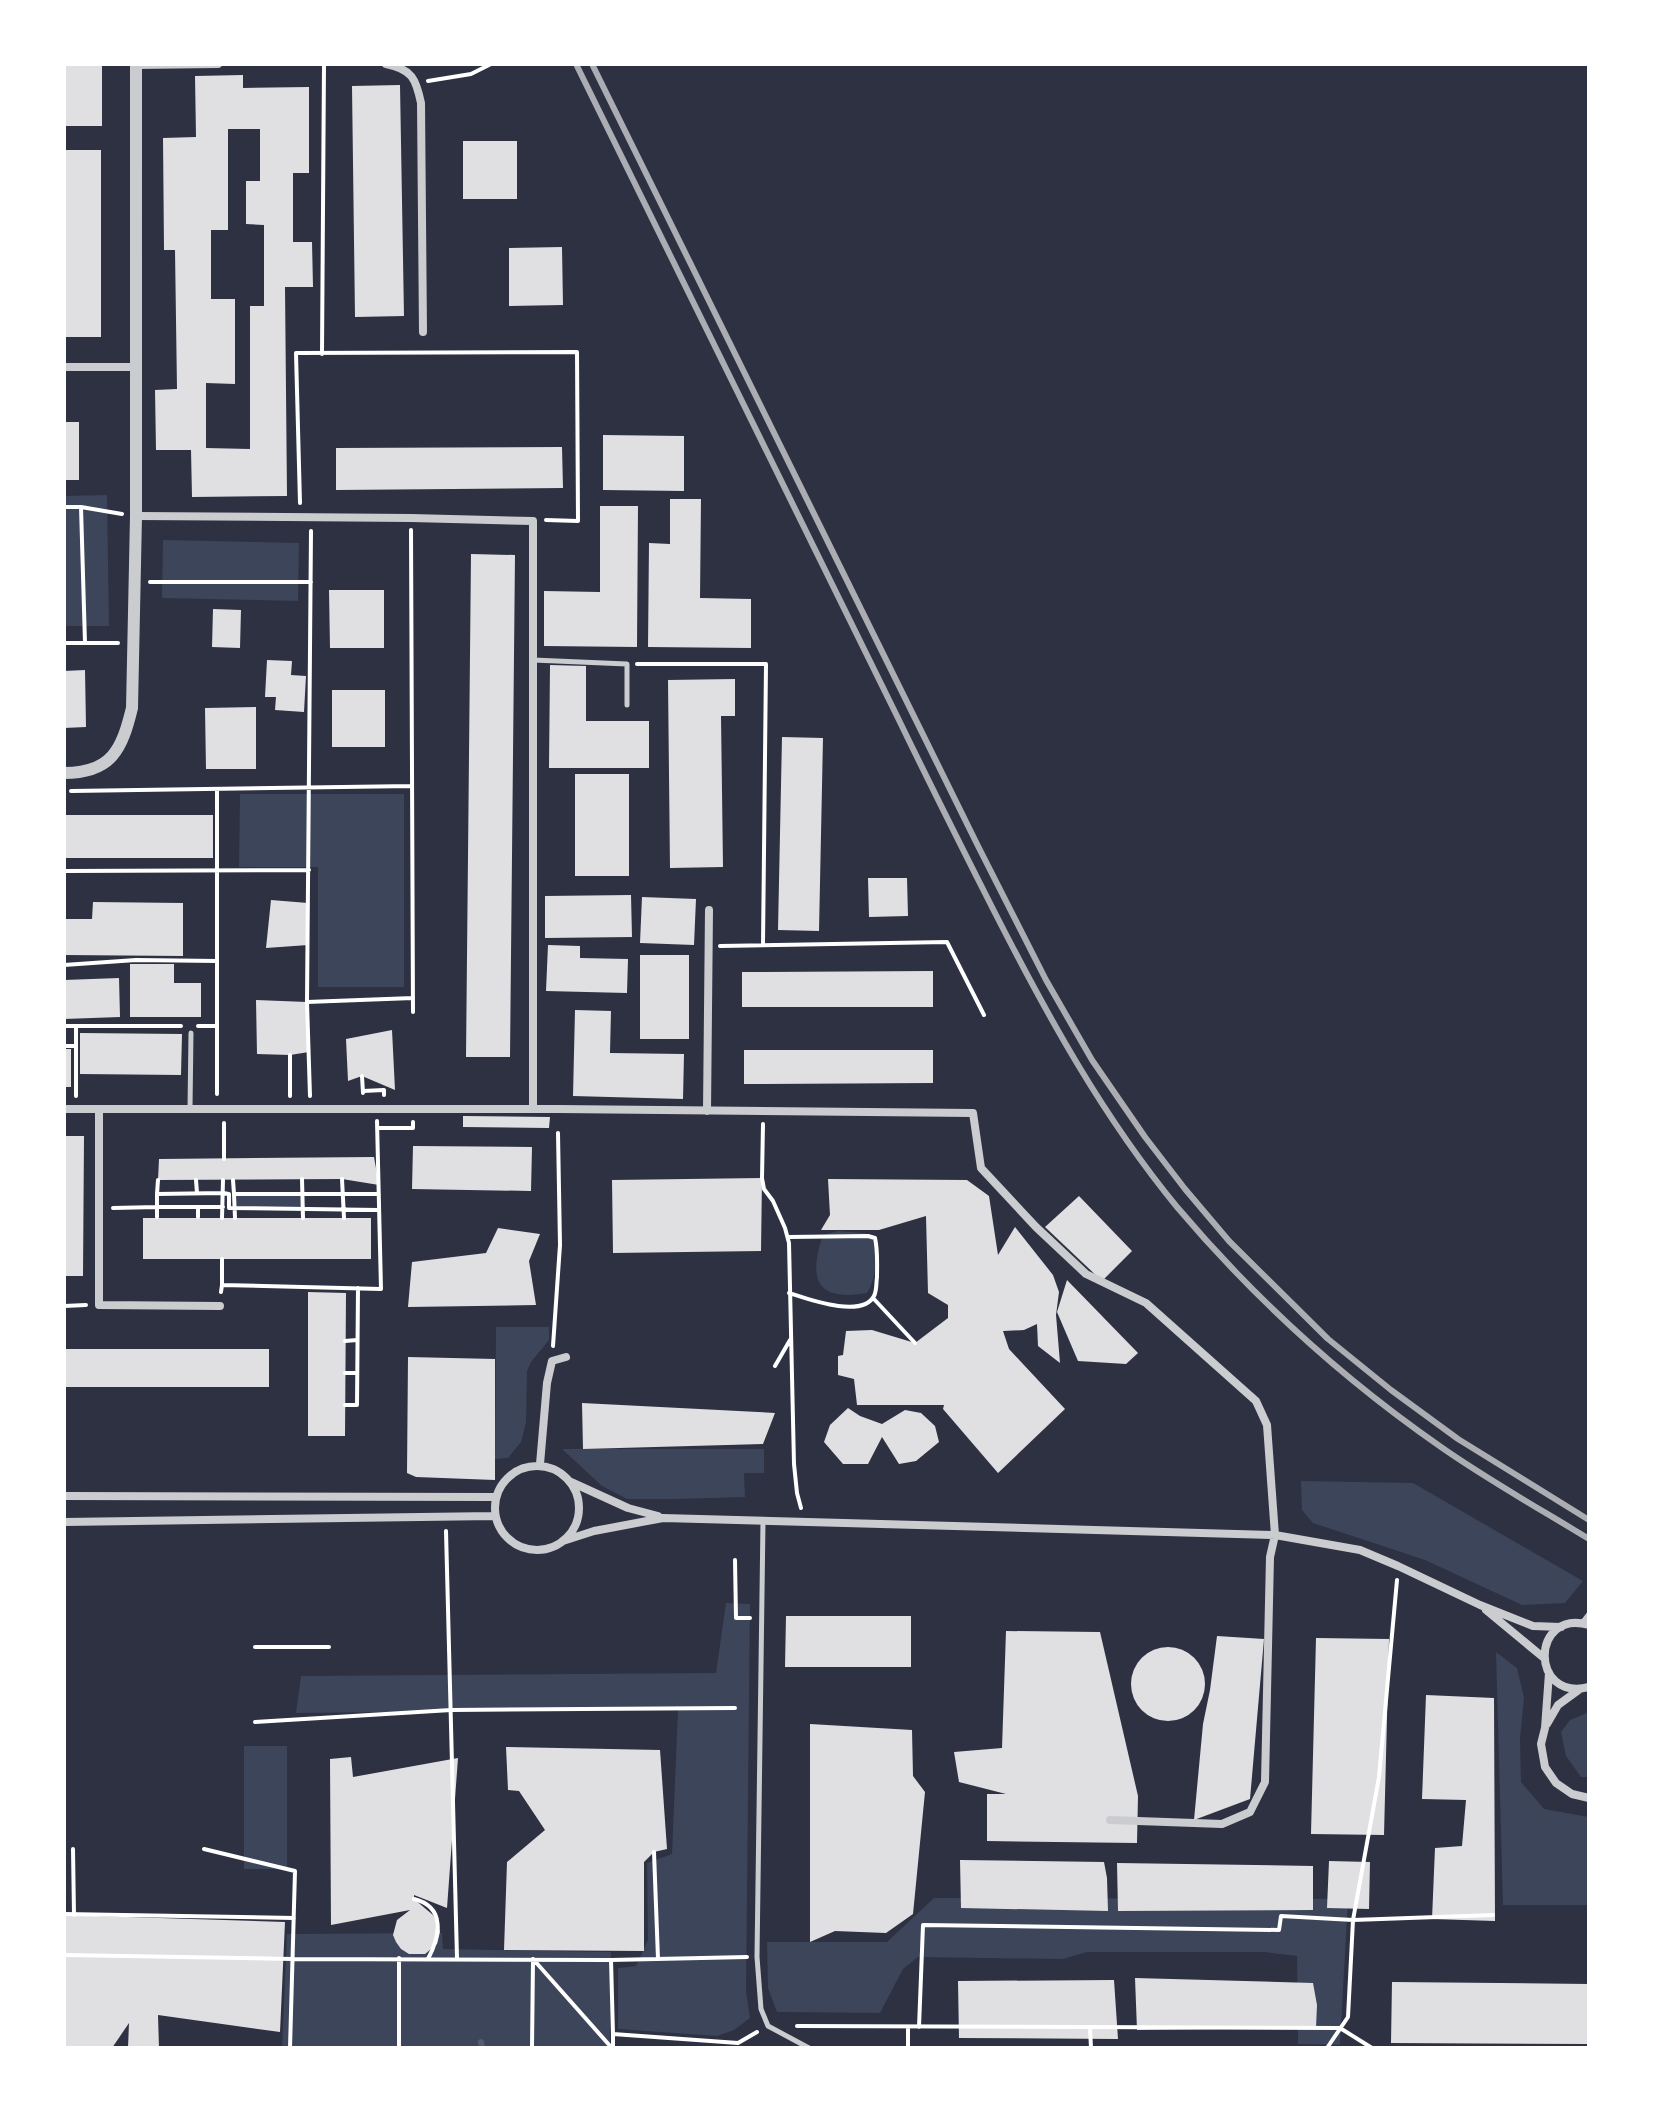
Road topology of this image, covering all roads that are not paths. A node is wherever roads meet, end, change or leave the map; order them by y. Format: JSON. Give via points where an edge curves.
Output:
{"nodes":[{"id":1,"x":136,"y":64,"type":"edge"},
{"id":2,"x":218,"y":64,"type":"edge"},
{"id":3,"x":386,"y":64,"type":"edge"},
{"id":4,"x":423,"y":332,"type":"dead end"},
{"id":5,"x":64,"y":367,"type":"edge"},
{"id":6,"x":137,"y":367,"type":"junction"},
{"id":7,"x":136,"y":516,"type":"junction"},
{"id":8,"x":532,"y":660,"type":"junction"},
{"id":9,"x":627,"y":705,"type":"dead end"},
{"id":10,"x":68,"y":773,"type":"edge"},
{"id":11,"x":709,"y":910,"type":"dead end"},
{"id":12,"x":191,"y":1033,"type":"dead end"},
{"id":13,"x":64,"y":1109,"type":"edge"},
{"id":14,"x":99,"y":1109,"type":"junction"},
{"id":15,"x":190,"y":1109,"type":"junction"},
{"id":16,"x":533,"y":1109,"type":"junction"},
{"id":17,"x":707,"y":1111,"type":"junction"},
{"id":18,"x":220,"y":1306,"type":"road end"},
{"id":19,"x":566,"y":1357,"type":"dead end"},
{"id":20,"x":540,"y":1464,"type":"junction"},
{"id":21,"x":571,"y":1482,"type":"junction"},
{"id":22,"x":64,"y":1496,"type":"edge"},
{"id":23,"x":495,"y":1497,"type":"junction"},
{"id":24,"x":494,"y":1516,"type":"junction"},
{"id":25,"x":663,"y":1518,"type":"junction"},
{"id":26,"x":763,"y":1520,"type":"junction"},
{"id":27,"x":64,"y":1522,"type":"edge"},
{"id":28,"x":1275,"y":1535,"type":"junction"},
{"id":29,"x":563,"y":1541,"type":"junction"},
{"id":30,"x":1480,"y":1605,"type":"junction"},
{"id":31,"x":1589,"y":1614,"type":"edge"},
{"id":32,"x":1585,"y":1624,"type":"edge"},
{"id":33,"x":1561,"y":1627,"type":"junction"},
{"id":34,"x":1544,"y":1658,"type":"junction"},
{"id":35,"x":1549,"y":1673,"type":"junction"},
{"id":36,"x":1584,"y":1688,"type":"edge"},
{"id":37,"x":1545,"y":1728,"type":"junction"},
{"id":38,"x":1589,"y":1798,"type":"edge"},
{"id":39,"x":1110,"y":1820,"type":"dead end"},
{"id":40,"x":809,"y":2048,"type":"edge"}],
"edges":[{"from":1,"to":2,"type":"street"},
{"from":1,"to":6,"type":"street"},
{"from":3,"to":4,"type":"street","via":[[409,73],[421,103]]},
{"from":5,"to":6,"type":"street"},
{"from":6,"to":7,"type":"street"},
{"from":7,"to":8,"type":"street","via":[[533,521]]},
{"from":7,"to":10,"type":"street","via":[[132,708],[125,735],[113,757],[98,767]]},
{"from":8,"to":9,"type":"lane","via":[[627,664]]},
{"from":8,"to":16,"type":"street"},
{"from":11,"to":17,"type":"street"},
{"from":12,"to":15,"type":"lane"},
{"from":13,"to":14,"type":"street"},
{"from":14,"to":15,"type":"street"},
{"from":14,"to":18,"type":"street","via":[[99,1305]]},
{"from":15,"to":16,"type":"street"},
{"from":16,"to":17,"type":"street"},
{"from":17,"to":28,"type":"street","via":[[973,1113],[981,1168],[1036,1227],[1086,1274],[1146,1303],[1256,1401],[1267,1425]]},
{"from":19,"to":20,"type":"street","via":[[552,1361]]},
{"from":20,"to":21,"type":"street"},
{"from":20,"to":23,"type":"street","via":[[512,1473]]},
{"from":21,"to":25,"type":"street"},
{"from":21,"to":29,"type":"street","via":[[580,1510]]},
{"from":22,"to":23,"type":"street"},
{"from":23,"to":24,"type":"street"},
{"from":24,"to":27,"type":"street"},
{"from":24,"to":29,"type":"street","via":[[500,1530],[523,1548],[536,1551]]},
{"from":25,"to":26,"type":"street"},
{"from":25,"to":29,"type":"street"},
{"from":26,"to":28,"type":"street"},
{"from":26,"to":40,"type":"lane","via":[[757,1957],[761,2009],[768,2026]]},
{"from":28,"to":30,"type":"street","via":[[1360,1550]]},
{"from":28,"to":39,"type":"street","via":[[1270,1557],[1265,1782],[1250,1812],[1222,1824]]},
{"from":30,"to":33,"type":"street","via":[[1533,1626]]},
{"from":30,"to":34,"type":"street"},
{"from":31,"to":32,"type":"lane"},
{"from":32,"to":33,"type":"street"},
{"from":33,"to":34,"type":"street","via":[[1548,1640]]},
{"from":34,"to":35,"type":"street"},
{"from":35,"to":36,"type":"street","via":[[1562,1686]]},
{"from":35,"to":37,"type":"street"},
{"from":36,"to":37,"type":"street","via":[[1558,1705]]},
{"from":37,"to":38,"type":"street","via":[[1545,1767],[1556,1783]]}]}
